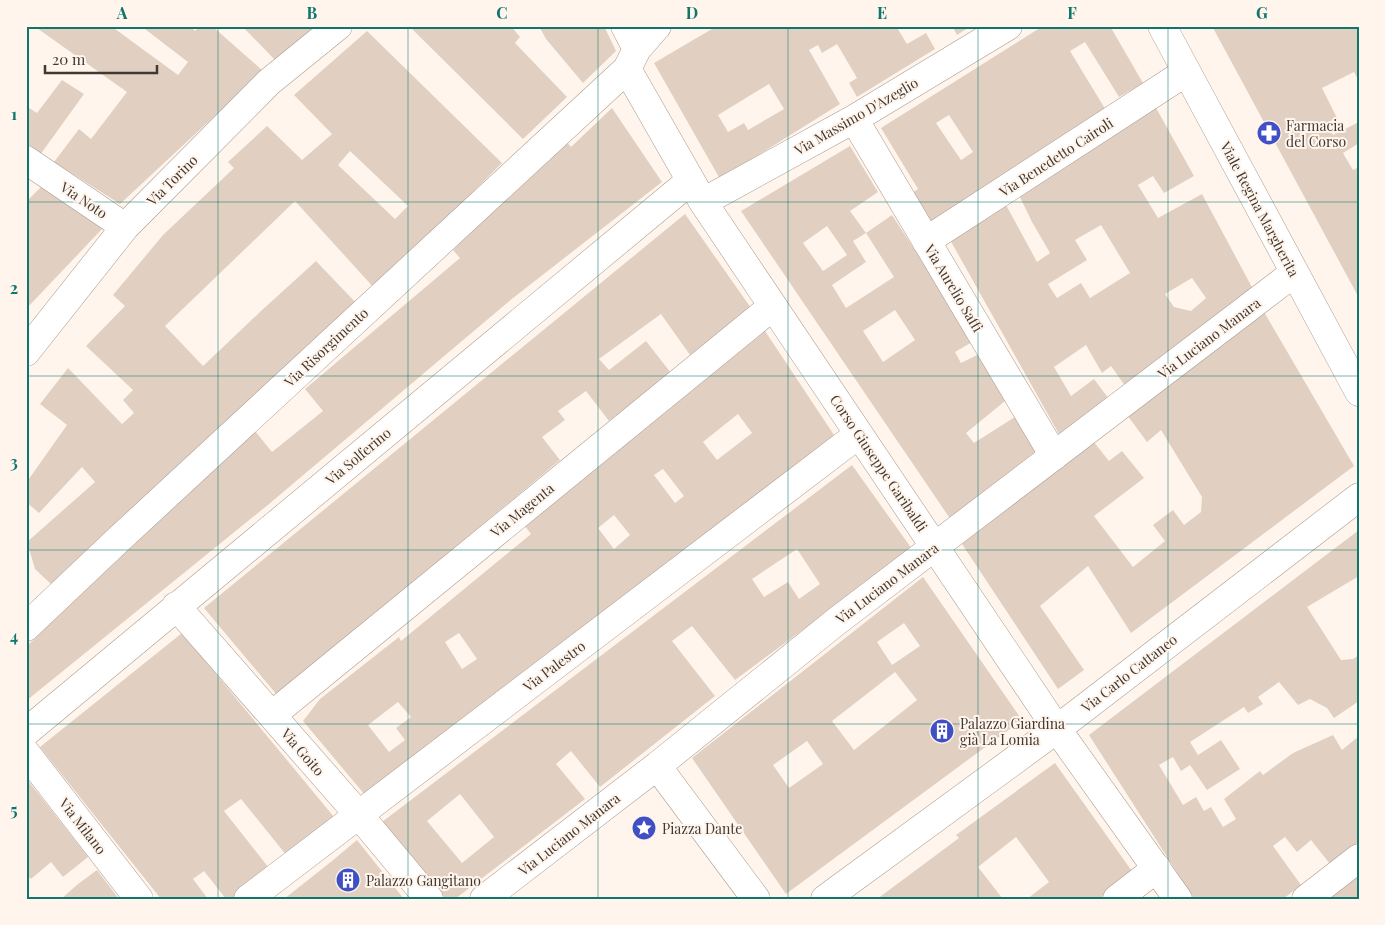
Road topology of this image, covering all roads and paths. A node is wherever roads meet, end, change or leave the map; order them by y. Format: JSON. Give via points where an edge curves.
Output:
{"nodes":[{"id":1,"x":338,"y":26,"type":"edge"},
{"id":2,"x":657,"y":26,"type":"edge"},
{"id":3,"x":1008,"y":26,"type":"edge"},
{"id":4,"x":1162,"y":26,"type":"edge"},
{"id":5,"x":629,"y":48,"type":"edge"},
{"id":6,"x":1186,"y":72,"type":"junction"},
{"id":7,"x":854,"y":119,"type":"junction"},
{"id":8,"x":32,"y":173,"type":"edge"},
{"id":9,"x":696,"y":192,"type":"junction"},
{"id":10,"x":125,"y":227,"type":"junction"},
{"id":11,"x":926,"y":241,"type":"junction"},
{"id":12,"x":1294,"y":273,"type":"junction"},
{"id":13,"x":773,"y":306,"type":"junction"},
{"id":14,"x":26,"y":352,"type":"edge"},
{"id":15,"x":1359,"y":392,"type":"edge"},
{"id":16,"x":859,"y":434,"type":"junction"},
{"id":17,"x":1054,"y":456,"type":"junction"},
{"id":18,"x":1359,"y":497,"type":"edge"},
{"id":19,"x":935,"y":547,"type":"junction"},
{"id":20,"x":176,"y":606,"type":"junction"},
{"id":21,"x":26,"y":627,"type":"edge"},
{"id":22,"x":272,"y":715,"type":"junction"},
{"id":23,"x":1057,"y":729,"type":"junction"},
{"id":24,"x":26,"y":732,"type":"edge"},
{"id":25,"x":26,"y":753,"type":"edge"},
{"id":26,"x":657,"y":766,"type":"junction"},
{"id":27,"x":358,"y":815,"type":"junction"},
{"id":28,"x":1359,"y":858,"type":"edge"},
{"id":29,"x":1157,"y":868,"type":"junction"},
{"id":30,"x":139,"y":899,"type":"edge"},
{"id":31,"x":248,"y":899,"type":"edge"},
{"id":32,"x":429,"y":899,"type":"edge"},
{"id":33,"x":484,"y":899,"type":"edge"},
{"id":34,"x":756,"y":899,"type":"edge"},
{"id":35,"x":825,"y":899,"type":"edge"},
{"id":36,"x":1117,"y":899,"type":"edge"},
{"id":37,"x":1178,"y":899,"type":"edge"},
{"id":38,"x":1306,"y":899,"type":"edge"}],
"edges":[{"from":1,"to":10,"type":"street","name":"Via Torino","via":[[270,82]]},
{"from":2,"to":5,"type":"street","name":"Via Risorgimento"},
{"from":3,"to":7,"type":"street","name":"Via Massimo D'Azeglio"},
{"from":4,"to":6,"type":"street","name":"Viale Regina Margherita"},
{"from":5,"to":9,"type":"street","name":"Corso Giuseppe Garibaldi"},
{"from":5,"to":21,"type":"street","name":"Via Risorgimento"},
{"from":6,"to":11,"type":"street","name":"Via Benedetto Cairoli"},
{"from":6,"to":12,"type":"street","name":"Viale Regina Margherita"},
{"from":7,"to":9,"type":"street","name":"Via Massimo D'Azeglio"},
{"from":7,"to":11,"type":"street","name":"Via Aurelio Saffi"},
{"from":8,"to":10,"type":"street","name":"Via Noto"},
{"from":9,"to":13,"type":"street","name":"Corso Giuseppe Garibaldi"},
{"from":9,"to":20,"type":"street","name":"Via Solferino"},
{"from":10,"to":14,"type":"street","name":"Via Torino"},
{"from":11,"to":17,"type":"street","name":"Via Aurelio Saffi"},
{"from":12,"to":15,"type":"street","name":"Viale Regina Margherita"},
{"from":12,"to":17,"type":"street","name":"Via Luciano Manara"},
{"from":13,"to":16,"type":"street","name":"Corso Giuseppe Garibaldi"},
{"from":13,"to":22,"type":"street","name":"Via Magenta"},
{"from":16,"to":19,"type":"street","name":"Corso Giuseppe Garibaldi"},
{"from":16,"to":27,"type":"street","name":"Via Palestro"},
{"from":17,"to":19,"type":"street","name":"Via Luciano Manara"},
{"from":18,"to":23,"type":"street","name":"Via Carlo Cattaneo"},
{"from":19,"to":23,"type":"street","name":"Corso Giuseppe Garibaldi"},
{"from":19,"to":26,"type":"street","name":"Via Luciano Manara","via":[[837,621]]},
{"from":20,"to":22,"type":"street","name":"Via Goito"},
{"from":20,"to":24,"type":"street","name":"Via Solferino"},
{"from":22,"to":27,"type":"street","name":"Via Goito"},
{"from":23,"to":29,"type":"street","name":"Corso Giuseppe Garibaldi"},
{"from":23,"to":35,"type":"street","name":"Via Carlo Cattaneo"},
{"from":25,"to":30,"type":"street","name":"Via Milano"},
{"from":26,"to":33,"type":"street","name":"Via Luciano Manara"},
{"from":26,"to":34,"type":"street"},
{"from":27,"to":31,"type":"street","name":"Via Palestro"},
{"from":27,"to":32,"type":"street","name":"Via Goito"},
{"from":28,"to":38,"type":"street"},
{"from":29,"to":36,"type":"street"},
{"from":29,"to":37,"type":"street","name":"Corso Giuseppe Garibaldi"}]}
